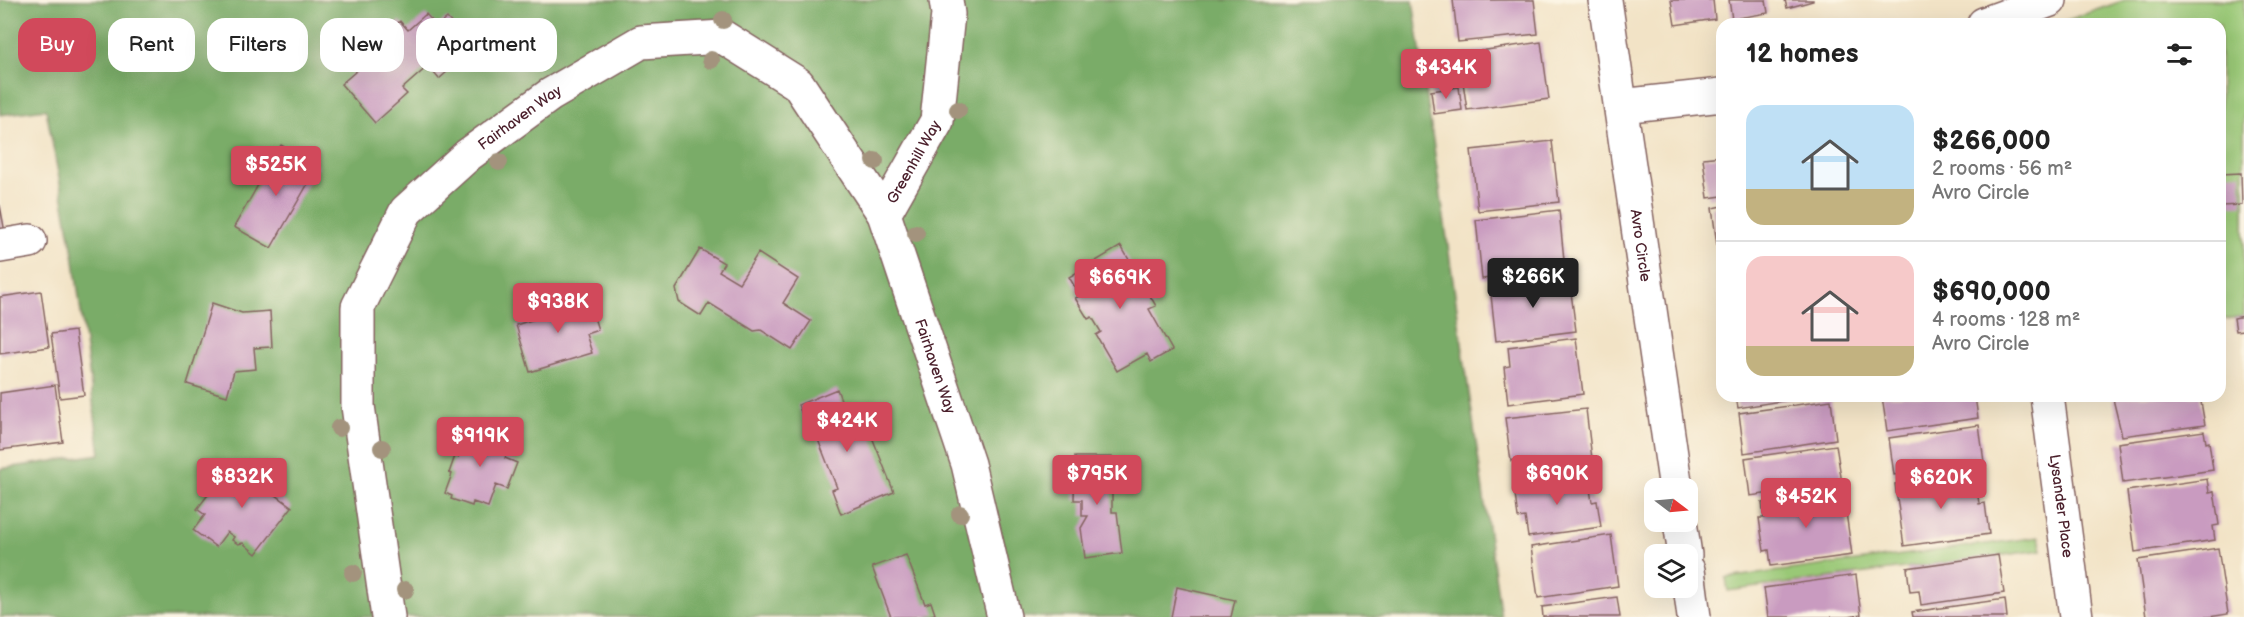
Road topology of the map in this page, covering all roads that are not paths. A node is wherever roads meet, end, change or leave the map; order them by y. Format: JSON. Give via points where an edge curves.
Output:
{"nodes":[{"id":1,"x":946,"y":0,"type":"edge"},
{"id":2,"x":1605,"y":0,"type":"edge"},
{"id":3,"x":2050,"y":0,"type":"edge"},
{"id":4,"x":2001,"y":18,"type":"edge"},
{"id":5,"x":1716,"y":96,"type":"edge"},
{"id":6,"x":1621,"y":106,"type":"junction"},
{"id":7,"x":884,"y":214,"type":"junction"},
{"id":8,"x":2048,"y":402,"type":"edge"},
{"id":9,"x":1674,"y":478,"type":"edge"},
{"id":10,"x":1692,"y":598,"type":"edge"},
{"id":11,"x":388,"y":617,"type":"edge"},
{"id":12,"x":1004,"y":617,"type":"edge"},
{"id":13,"x":1694,"y":617,"type":"edge"},
{"id":14,"x":2076,"y":617,"type":"edge"}],
"edges":[{"from":1,"to":7,"type":"street","name":"Greenhill Way","via":[[948,14],[936,121]]},
{"from":2,"to":6,"type":"street","name":"Avro Circle"},
{"from":3,"to":4,"type":"street"},
{"from":5,"to":6,"type":"street"},
{"from":6,"to":9,"type":"street","name":"Avro Circle"},
{"from":7,"to":11,"type":"street","name":"Fairhaven Way","via":[[798,84],[723,37],[641,42],[550,95],[468,155],[406,211],[358,307],[358,406]]},
{"from":7,"to":12,"type":"street","name":"Fairhaven Way","via":[[968,464]]},
{"from":8,"to":14,"type":"street","name":"Lysander Place"},
{"from":10,"to":13,"type":"street"}]}
